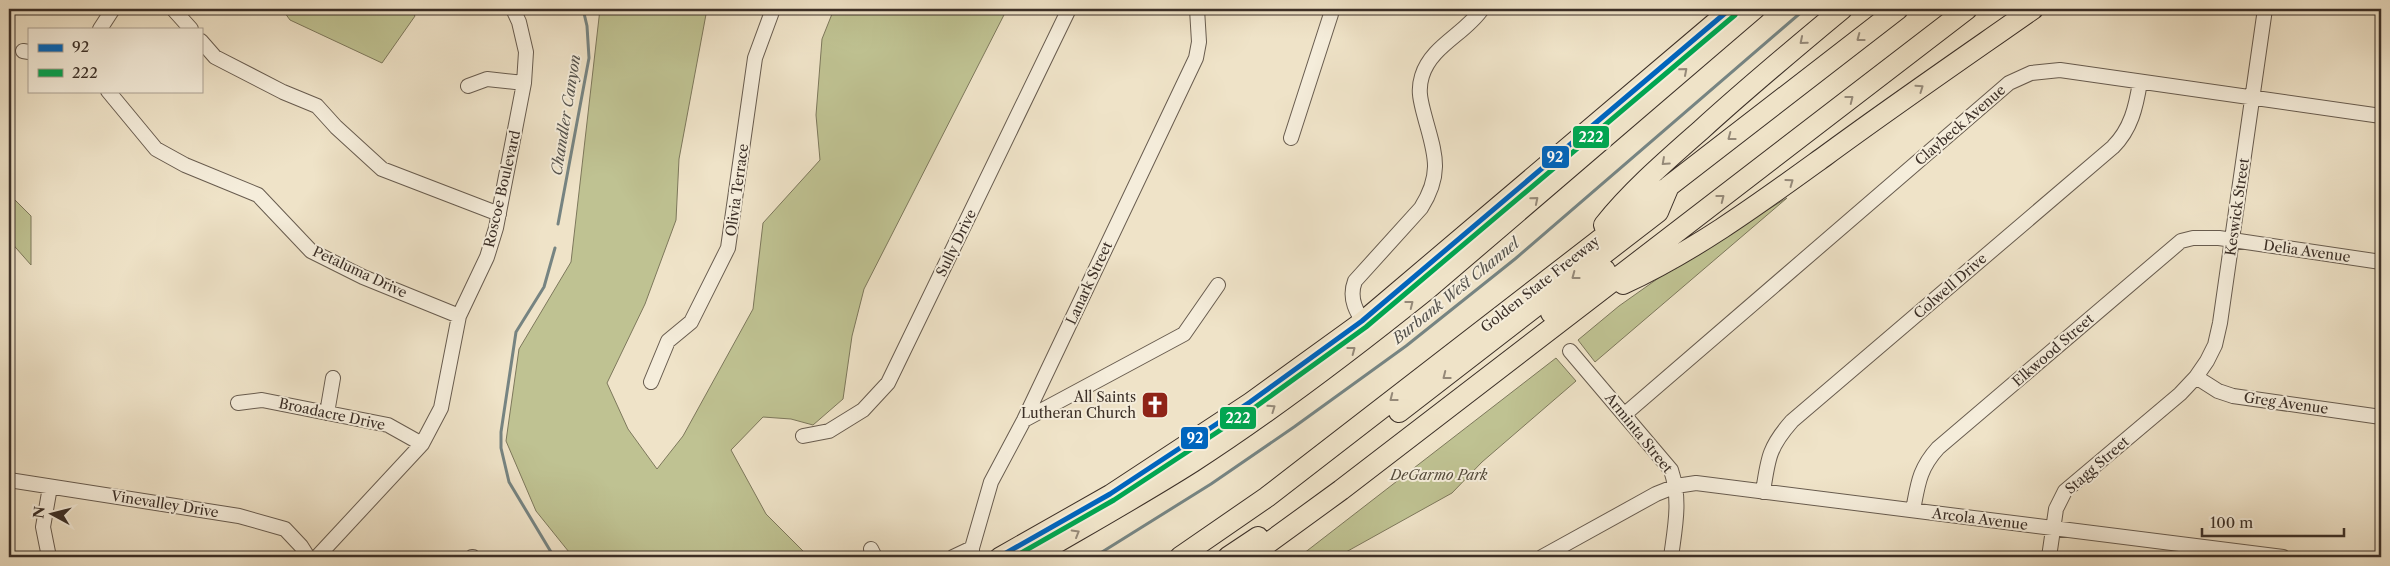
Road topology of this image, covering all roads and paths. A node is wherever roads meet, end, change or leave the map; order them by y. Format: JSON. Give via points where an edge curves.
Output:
{"nodes":[{"id":1,"x":113,"y":9,"type":"edge"},
{"id":2,"x":173,"y":9,"type":"edge"},
{"id":3,"x":513,"y":9,"type":"edge"},
{"id":4,"x":773,"y":9,"type":"edge"},
{"id":5,"x":1069,"y":9,"type":"edge"},
{"id":6,"x":1197,"y":9,"type":"edge"},
{"id":7,"x":1331,"y":9,"type":"edge"},
{"id":8,"x":1482,"y":9,"type":"edge"},
{"id":9,"x":1730,"y":9,"type":"edge"},
{"id":10,"x":1756,"y":9,"type":"edge"},
{"id":11,"x":1842,"y":9,"type":"edge"},
{"id":12,"x":1898,"y":9,"type":"edge"},
{"id":13,"x":1967,"y":9,"type":"edge"},
{"id":14,"x":2033,"y":9,"type":"edge"},
{"id":15,"x":2265,"y":9,"type":"edge"},
{"id":16,"x":101,"y":28,"type":"edge"},
{"id":17,"x":190,"y":28,"type":"edge"},
{"id":18,"x":202,"y":42,"type":"edge"},
{"id":19,"x":1654,"y":74,"type":"junction"},
{"id":20,"x":2140,"y":82,"type":"junction"},
{"id":21,"x":524,"y":84,"type":"junction"},
{"id":22,"x":468,"y":86,"type":"dead end"},
{"id":23,"x":1665,"y":87,"type":"junction"},
{"id":24,"x":109,"y":92,"type":"edge"},
{"id":25,"x":2252,"y":98,"type":"junction"},
{"id":26,"x":2381,"y":116,"type":"edge"},
{"id":27,"x":1291,"y":138,"type":"dead end"},
{"id":28,"x":1670,"y":184,"type":"junction"},
{"id":29,"x":499,"y":214,"type":"junction"},
{"id":30,"x":1683,"y":228,"type":"junction"},
{"id":31,"x":2232,"y":240,"type":"junction"},
{"id":32,"x":1584,"y":250,"type":"junction"},
{"id":33,"x":2381,"y":262,"type":"edge"},
{"id":34,"x":1218,"y":285,"type":"dead end"},
{"id":35,"x":1596,"y":296,"type":"junction"},
{"id":36,"x":459,"y":316,"type":"junction"},
{"id":37,"x":1367,"y":328,"type":"junction"},
{"id":38,"x":1570,"y":351,"type":"dead end"},
{"id":39,"x":2196,"y":377,"type":"junction"},
{"id":40,"x":333,"y":378,"type":"dead end"},
{"id":41,"x":651,"y":382,"type":"dead end"},
{"id":42,"x":2180,"y":394,"type":"joint"},
{"id":43,"x":238,"y":402,"type":"dead end"},
{"id":44,"x":328,"y":412,"type":"junction"},
{"id":45,"x":1625,"y":414,"type":"junction"},
{"id":46,"x":2381,"y":416,"type":"edge"},
{"id":47,"x":1024,"y":420,"type":"junction"},
{"id":48,"x":803,"y":436,"type":"dead end"},
{"id":49,"x":422,"y":444,"type":"junction"},
{"id":50,"x":9,"y":480,"type":"edge"},
{"id":51,"x":1676,"y":486,"type":"junction"},
{"id":52,"x":50,"y":487,"type":"junction"},
{"id":53,"x":1764,"y":492,"type":"junction"},
{"id":54,"x":1913,"y":510,"type":"junction"},
{"id":55,"x":2053,"y":528,"type":"junction"},
{"id":56,"x":972,"y":553,"type":"edge"},
{"id":57,"x":49,"y":557,"type":"edge"},
{"id":58,"x":308,"y":557,"type":"edge"},
{"id":59,"x":317,"y":557,"type":"edge"},
{"id":60,"x":953,"y":557,"type":"edge"},
{"id":61,"x":999,"y":557,"type":"edge"},
{"id":62,"x":1034,"y":557,"type":"edge"},
{"id":63,"x":1180,"y":557,"type":"edge"},
{"id":64,"x":1204,"y":557,"type":"edge"},
{"id":65,"x":1228,"y":557,"type":"edge"},
{"id":66,"x":1249,"y":557,"type":"edge"},
{"id":67,"x":1542,"y":557,"type":"edge"},
{"id":68,"x":1671,"y":557,"type":"edge"},
{"id":69,"x":2049,"y":557,"type":"edge"},
{"id":70,"x":2283,"y":557,"type":"edge"}],
"edges":[{"from":1,"to":16,"type":"street"},
{"from":2,"to":17,"type":"street"},
{"from":3,"to":21,"type":"street","name":"Roscoe Boulevard","via":[[526,52]]},
{"from":4,"to":41,"type":"street","name":"Olivia Terrace","via":[[755,58],[728,248],[691,322],[668,341]]},
{"from":5,"to":48,"type":"street","name":"Sully Drive","via":[[888,383],[864,410],[829,431]]},
{"from":6,"to":47,"type":"street","name":"Lanark Street","via":[[1199,42],[1196,58]]},
{"from":7,"to":27,"type":"street"},
{"from":8,"to":37,"type":"street","via":[[1472,23],[1430,60],[1422,74],[1419,94],[1435,149],[1435,180],[1421,208],[1355,281],[1352,295]]},
{"from":9,"to":19,"type":"main road"},
{"from":23,"to":10,"type":"main road","one_way":true},
{"from":11,"to":32,"type":"highway","one_way":true,"via":[[1661,165],[1622,202]]},
{"from":12,"to":28,"type":"highway","name":"Golden State Freeway","one_way":true},
{"from":30,"to":13,"type":"highway","one_way":true},
{"from":35,"to":14,"type":"highway","one_way":true,"via":[[1661,266],[1788,184]]},
{"from":15,"to":25,"type":"street","name":"Keswick Street"},
{"from":18,"to":29,"type":"street","via":[[215,57],[316,106],[382,169]]},
{"from":19,"to":23,"type":"main road"},
{"from":19,"to":37,"type":"main road"},
{"from":20,"to":25,"type":"street","name":"Claybeck Avenue"},
{"from":20,"to":45,"type":"street","name":"Claybeck Avenue","via":[[2060,70],[2031,73],[2009,84]]},
{"from":20,"to":53,"type":"street","name":"Colwell Drive","via":[[2130,124],[2113,147],[1792,421],[1771,450]]},
{"from":21,"to":22,"type":"street","via":[[487,79]]},
{"from":21,"to":29,"type":"street","name":"Roscoe Boulevard"},
{"from":37,"to":23,"type":"main road","one_way":true,"via":[[1428,290]]},
{"from":24,"to":36,"type":"street","name":"Petaluma Drive","via":[[156,149],[185,165],[258,195],[311,251],[363,277]]},
{"from":25,"to":26,"type":"street","name":"Claybeck Avenue"},
{"from":25,"to":31,"type":"street","name":"Keswick Street"},
{"from":28,"to":32,"type":"highway","name":"Golden State Freeway"},
{"from":28,"to":64,"type":"highway","one_way":true,"via":[[1658,212],[1248,527]]},
{"from":29,"to":36,"type":"street","name":"Roscoe Boulevard","via":[[486,257]]},
{"from":30,"to":35,"type":"highway"},
{"from":30,"to":65,"type":"highway","via":[[1660,228],[1412,422]]},
{"from":31,"to":33,"type":"street","name":"Delia Avenue"},
{"from":31,"to":39,"type":"street","name":"Keswick Street","via":[[2215,345]]},
{"from":31,"to":54,"type":"street","name":"Elkwood Street","via":[[2193,238],[2168,251],[1938,448],[1926,461],[1918,480]]},
{"from":32,"to":63,"type":"highway","name":"Golden State Freeway","one_way":true,"via":[[1267,497]]},
{"from":34,"to":47,"type":"street","via":[[1184,334]]},
{"from":35,"to":66,"type":"highway"},
{"from":36,"to":49,"type":"street","name":"Roscoe Boulevard","via":[[441,408]]},
{"from":37,"to":61,"type":"main road","via":[[1110,494]]},
{"from":62,"to":37,"type":"main road","one_way":true,"via":[[1195,462],[1311,381]]},
{"from":38,"to":45,"type":"street","name":"Arminta Street"},
{"from":39,"to":42,"type":"street","name":"Keswick Street"},
{"from":39,"to":46,"type":"street","name":"Greg Avenue","via":[[2233,396]]},
{"from":40,"to":44,"type":"street"},
{"from":42,"to":55,"type":"street","name":"Stagg Street","via":[[2064,491],[2056,509]]},
{"from":43,"to":44,"type":"street","name":"Broadacre Drive","via":[[262,400]]},
{"from":44,"to":49,"type":"street","name":"Broadacre Drive","via":[[388,425]]},
{"from":45,"to":51,"type":"street","name":"Arminta Street","via":[[1671,470]]},
{"from":47,"to":56,"type":"street","name":"Lanark Street","via":[[991,482]]},
{"from":49,"to":59,"type":"street","name":"Roscoe Boulevard"},
{"from":50,"to":52,"type":"street","name":"Vinevalley Drive"},
{"from":51,"to":53,"type":"street","name":"Arcola Avenue","via":[[1696,484]]},
{"from":51,"to":67,"type":"street","name":"Arcola Avenue"},
{"from":51,"to":68,"type":"street","name":"Arminta Street","via":[[1678,503]]},
{"from":52,"to":57,"type":"street","via":[[43,527]]},
{"from":52,"to":58,"type":"street","name":"Vinevalley Drive","via":[[239,516],[285,529]]},
{"from":53,"to":54,"type":"street","name":"Arcola Avenue"},
{"from":54,"to":55,"type":"street","name":"Arcola Avenue"},
{"from":55,"to":69,"type":"street","name":"Stagg Street"},
{"from":55,"to":70,"type":"street","name":"Arcola Avenue"},
{"from":56,"to":60,"type":"street"}]}
